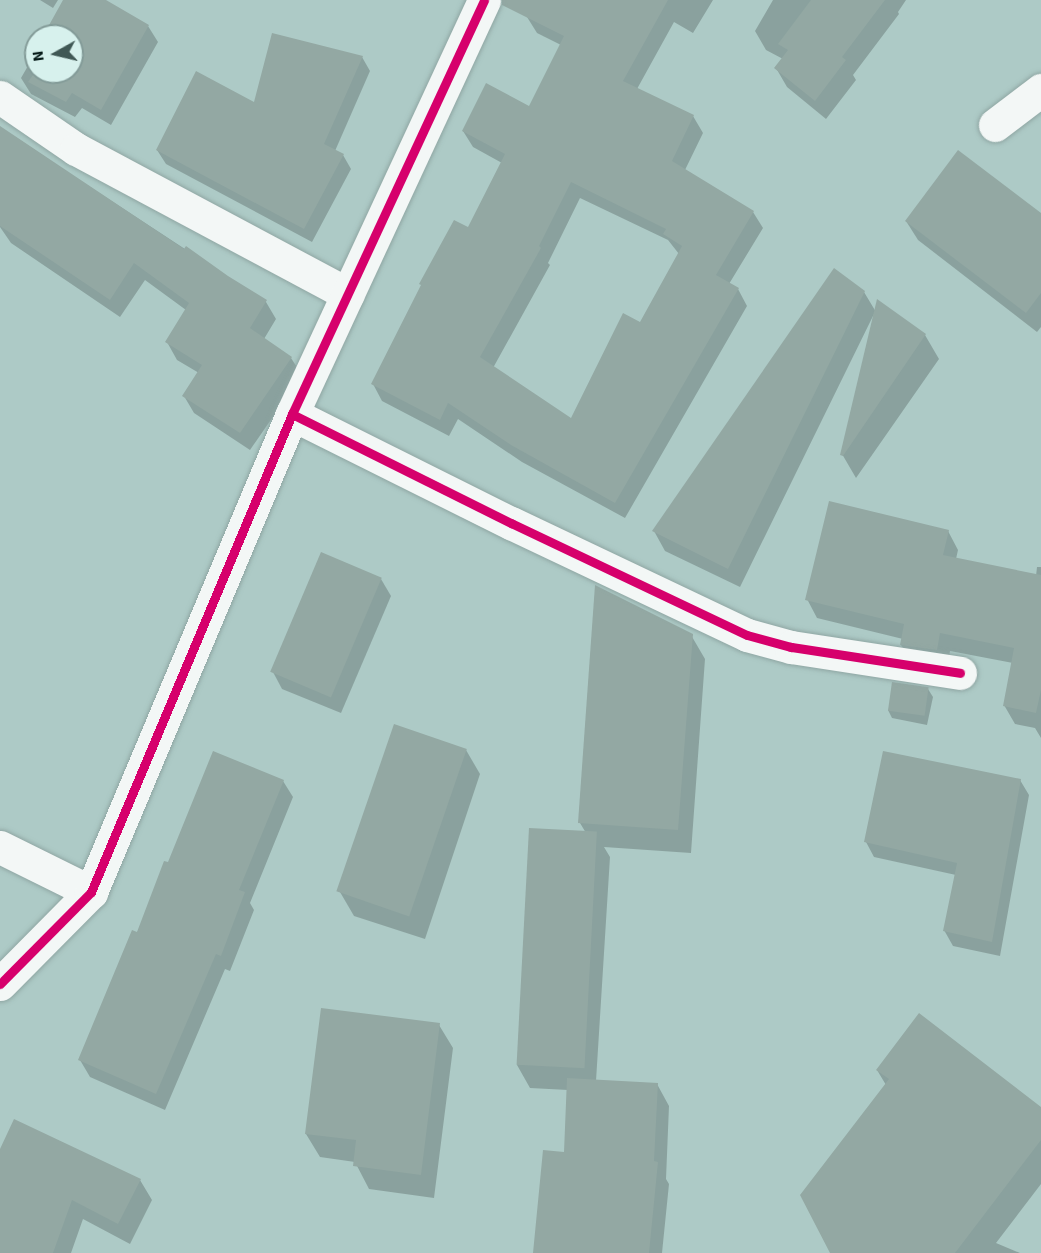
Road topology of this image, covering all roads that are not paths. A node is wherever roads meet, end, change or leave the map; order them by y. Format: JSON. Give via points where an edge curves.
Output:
{"nodes":[{"id":1,"x":484,"y":0,"type":"edge"},
{"id":2,"x":1041,"y":90,"type":"edge"},
{"id":3,"x":0,"y":97,"type":"edge"},
{"id":4,"x":995,"y":126,"type":"dead end"},
{"id":5,"x":348,"y":294,"type":"junction"},
{"id":6,"x":292,"y":414,"type":"junction"},
{"id":7,"x":960,"y":673,"type":"dead end"},
{"id":8,"x":0,"y":847,"type":"edge"},
{"id":9,"x":91,"y":892,"type":"junction"},
{"id":10,"x":0,"y":984,"type":"edge"}],
"edges":[{"from":1,"to":5,"type":"street"},
{"from":2,"to":4,"type":"street"},
{"from":3,"to":5,"type":"street","via":[[76,149]]},
{"from":5,"to":6,"type":"street"},
{"from":6,"to":7,"type":"street","via":[[747,635],[791,647]]},
{"from":6,"to":9,"type":"street"},
{"from":8,"to":9,"type":"street"},
{"from":9,"to":10,"type":"street"}]}
